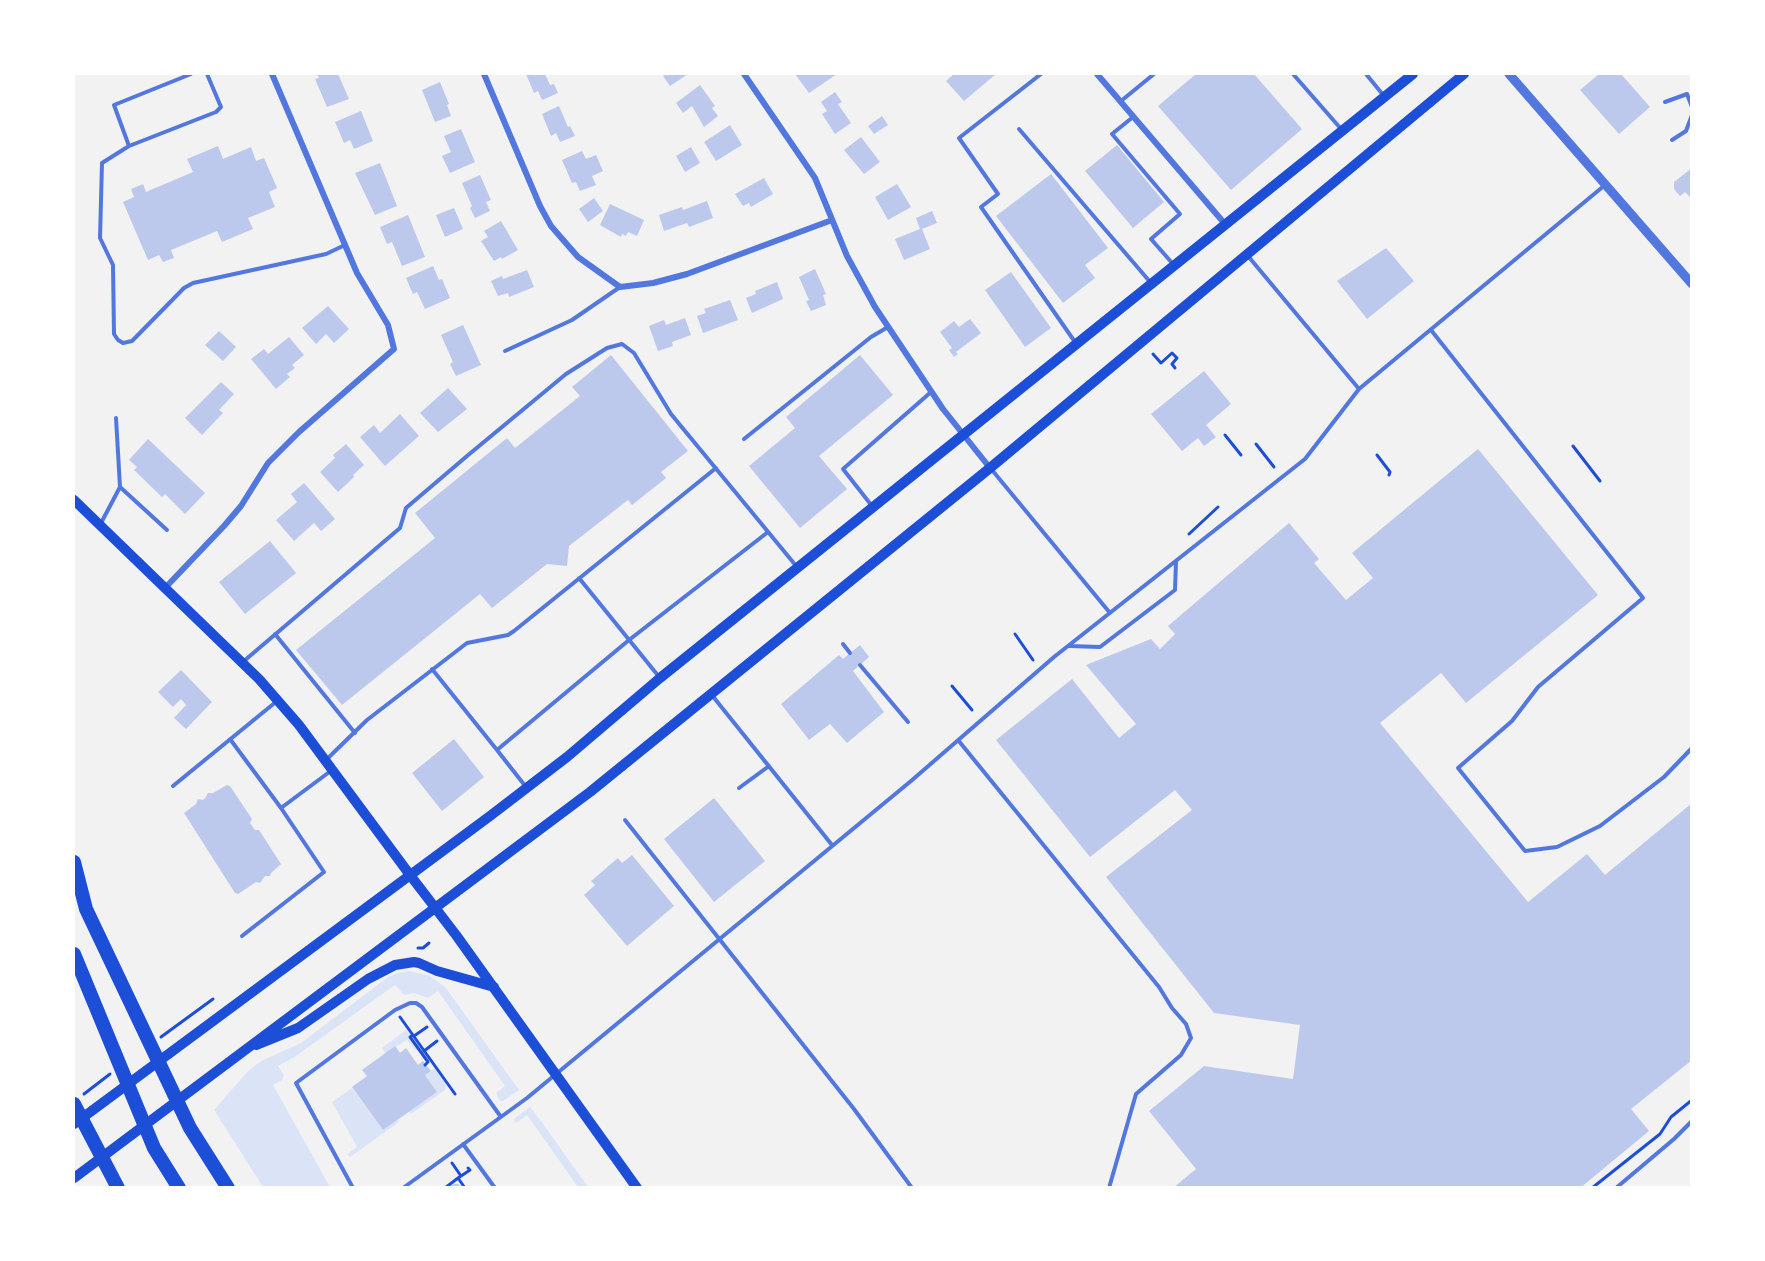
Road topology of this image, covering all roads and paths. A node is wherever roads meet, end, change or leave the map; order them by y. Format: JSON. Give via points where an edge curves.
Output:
{"nodes":[{"id":1,"x":191,"y":74,"type":"edge"},
{"id":2,"x":207,"y":74,"type":"edge"},
{"id":3,"x":272,"y":74,"type":"edge"},
{"id":4,"x":484,"y":74,"type":"edge"},
{"id":5,"x":744,"y":74,"type":"edge"},
{"id":6,"x":1041,"y":74,"type":"edge"},
{"id":7,"x":1097,"y":74,"type":"edge"},
{"id":8,"x":1154,"y":74,"type":"edge"},
{"id":9,"x":1293,"y":74,"type":"edge"},
{"id":10,"x":1366,"y":74,"type":"edge"},
{"id":11,"x":1413,"y":74,"type":"edge"},
{"id":12,"x":1464,"y":74,"type":"edge"},
{"id":13,"x":1509,"y":74,"type":"edge"},
{"id":14,"x":1384,"y":97,"type":"junction"},
{"id":15,"x":1120,"y":101,"type":"junction"},
{"id":16,"x":1665,"y":102,"type":"dead end"},
{"id":17,"x":1692,"y":107,"type":"edge"},
{"id":18,"x":1692,"y":115,"type":"edge"},
{"id":19,"x":1133,"y":117,"type":"junction"},
{"id":20,"x":1019,"y":129,"type":"dead end"},
{"id":21,"x":1342,"y":130,"type":"junction"},
{"id":22,"x":1672,"y":141,"type":"dead end"},
{"id":23,"x":129,"y":146,"type":"junction"},
{"id":24,"x":1605,"y":184,"type":"junction"},
{"id":25,"x":832,"y":220,"type":"junction"},
{"id":26,"x":1225,"y":224,"type":"junction"},
{"id":27,"x":345,"y":245,"type":"junction"},
{"id":28,"x":1246,"y":254,"type":"junction"},
{"id":29,"x":1175,"y":266,"type":"junction"},
{"id":30,"x":1152,"y":284,"type":"junction"},
{"id":31,"x":1692,"y":284,"type":"edge"},
{"id":32,"x":620,"y":287,"type":"junction"},
{"id":33,"x":888,"y":327,"type":"junction"},
{"id":34,"x":1431,"y":330,"type":"junction"},
{"id":35,"x":1076,"y":344,"type":"junction"},
{"id":36,"x":505,"y":351,"type":"dead end"},
{"id":37,"x":1153,"y":354,"type":"dead end"},
{"id":38,"x":1176,"y":368,"type":"dead end"},
{"id":39,"x":1359,"y":389,"type":"junction"},
{"id":40,"x":931,"y":392,"type":"junction"},
{"id":41,"x":116,"y":418,"type":"dead end"},
{"id":42,"x":963,"y":435,"type":"junction"},
{"id":43,"x":1225,"y":435,"type":"dead end"},
{"id":44,"x":744,"y":439,"type":"dead end"},
{"id":45,"x":1256,"y":444,"type":"dead end"},
{"id":46,"x":1573,"y":446,"type":"dead end"},
{"id":47,"x":1241,"y":455,"type":"dead end"},
{"id":48,"x":1377,"y":455,"type":"dead end"},
{"id":49,"x":1274,"y":467,"type":"dead end"},
{"id":50,"x":716,"y":468,"type":"junction"},
{"id":51,"x":990,"y":468,"type":"junction"},
{"id":52,"x":1389,"y":475,"type":"dead end"},
{"id":53,"x":1600,"y":482,"type":"dead end"},
{"id":54,"x":120,"y":488,"type":"junction"},
{"id":55,"x":74,"y":500,"type":"edge"},
{"id":56,"x":873,"y":507,"type":"junction"},
{"id":57,"x":1218,"y":507,"type":"dead end"},
{"id":58,"x":98,"y":524,"type":"junction"},
{"id":59,"x":167,"y":530,"type":"dead end"},
{"id":60,"x":768,"y":532,"type":"junction"},
{"id":61,"x":1189,"y":534,"type":"dead end"},
{"id":62,"x":1176,"y":561,"type":"junction"},
{"id":63,"x":798,"y":568,"type":"junction"},
{"id":64,"x":579,"y":578,"type":"junction"},
{"id":65,"x":165,"y":588,"type":"junction"},
{"id":66,"x":1110,"y":613,"type":"junction"},
{"id":67,"x":275,"y":634,"type":"junction"},
{"id":68,"x":1015,"y":634,"type":"dead end"},
{"id":69,"x":629,"y":640,"type":"junction"},
{"id":70,"x":843,"y":644,"type":"dead end"},
{"id":71,"x":1069,"y":646,"type":"junction"},
{"id":72,"x":850,"y":653,"type":"dead end"},
{"id":73,"x":1033,"y":660,"type":"dead end"},
{"id":74,"x":242,"y":662,"type":"junction"},
{"id":75,"x":860,"y":665,"type":"dead end"},
{"id":76,"x":432,"y":669,"type":"junction"},
{"id":77,"x":660,"y":678,"type":"junction"},
{"id":78,"x":952,"y":686,"type":"dead end"},
{"id":79,"x":711,"y":694,"type":"junction"},
{"id":80,"x":278,"y":700,"type":"junction"},
{"id":81,"x":972,"y":710,"type":"dead end"},
{"id":82,"x":908,"y":722,"type":"dead end"},
{"id":83,"x":355,"y":733,"type":"junction"},
{"id":84,"x":230,"y":739,"type":"junction"},
{"id":85,"x":958,"y":740,"type":"junction"},
{"id":86,"x":1692,"y":748,"type":"edge"},
{"id":87,"x":497,"y":750,"type":"junction"},
{"id":88,"x":326,"y":760,"type":"junction"},
{"id":89,"x":769,"y":766,"type":"junction"},
{"id":90,"x":332,"y":770,"type":"junction"},
{"id":91,"x":173,"y":786,"type":"dead end"},
{"id":92,"x":527,"y":788,"type":"junction"},
{"id":93,"x":739,"y":788,"type":"dead end"},
{"id":94,"x":281,"y":808,"type":"junction"},
{"id":95,"x":626,"y":820,"type":"dead end"},
{"id":96,"x":832,"y":845,"type":"junction"},
{"id":97,"x":74,"y":862,"type":"edge"},
{"id":98,"x":410,"y":875,"type":"junction"},
{"id":99,"x":435,"y":908,"type":"junction"},
{"id":100,"x":242,"y":936,"type":"dead end"},
{"id":101,"x":718,"y":939,"type":"junction"},
{"id":102,"x":429,"y":943,"type":"dead end"},
{"id":103,"x":414,"y":948,"type":"dead end"},
{"id":104,"x":74,"y":954,"type":"edge"},
{"id":105,"x":494,"y":987,"type":"junction"},
{"id":106,"x":401,"y":1019,"type":"dead end"},
{"id":107,"x":432,"y":1022,"type":"junction"},
{"id":108,"x":413,"y":1036,"type":"junction"},
{"id":109,"x":443,"y":1037,"type":"junction"},
{"id":110,"x":242,"y":1050,"type":"junction"},
{"id":111,"x":424,"y":1051,"type":"junction"},
{"id":112,"x":434,"y":1064,"type":"junction"},
{"id":113,"x":556,"y":1074,"type":"junction"},
{"id":114,"x":455,"y":1094,"type":"dead end"},
{"id":115,"x":1692,"y":1101,"type":"edge"},
{"id":116,"x":74,"y":1104,"type":"edge"},
{"id":117,"x":501,"y":1117,"type":"junction"},
{"id":118,"x":1692,"y":1121,"type":"edge"},
{"id":119,"x":74,"y":1124,"type":"edge"},
{"id":120,"x":464,"y":1143,"type":"junction"},
{"id":121,"x":446,"y":1156,"type":"junction"},
{"id":122,"x":465,"y":1164,"type":"dead end"},
{"id":123,"x":460,"y":1177,"type":"junction"},
{"id":124,"x":74,"y":1178,"type":"edge"},
{"id":125,"x":118,"y":1188,"type":"edge"},
{"id":126,"x":179,"y":1188,"type":"edge"},
{"id":127,"x":228,"y":1188,"type":"edge"},
{"id":128,"x":353,"y":1188,"type":"edge"},
{"id":129,"x":403,"y":1188,"type":"edge"},
{"id":130,"x":445,"y":1188,"type":"edge"},
{"id":131,"x":465,"y":1188,"type":"edge"},
{"id":132,"x":495,"y":1188,"type":"edge"},
{"id":133,"x":637,"y":1188,"type":"edge"},
{"id":134,"x":912,"y":1188,"type":"edge"},
{"id":135,"x":1109,"y":1188,"type":"edge"},
{"id":136,"x":1592,"y":1188,"type":"edge"},
{"id":137,"x":1616,"y":1188,"type":"edge"}],
"edges":[{"from":1,"to":23,"type":"lane","via":[[114,105]]},
{"from":2,"to":23,"type":"lane","via":[[221,107],[216,112]]},
{"from":3,"to":27,"type":"street"},
{"from":4,"to":32,"type":"street","via":[[551,226],[578,257]]},
{"from":5,"to":25,"type":"street","via":[[815,178]]},
{"from":6,"to":35,"type":"lane","via":[[959,138],[998,194],[981,207]]},
{"from":7,"to":15,"type":"street"},
{"from":8,"to":15,"type":"lane"},
{"from":9,"to":21,"type":"lane"},
{"from":10,"to":14,"type":"lane"},
{"from":11,"to":14,"type":"main road"},
{"from":12,"to":28,"type":"main road"},
{"from":13,"to":24,"type":"street"},
{"from":14,"to":21,"type":"main road"},
{"from":15,"to":19,"type":"street"},
{"from":16,"to":17,"type":"lane","via":[[1687,94]]},
{"from":18,"to":22,"type":"lane","via":[[1686,131]]},
{"from":19,"to":26,"type":"street"},
{"from":19,"to":29,"type":"lane","via":[[1113,134],[1180,214],[1151,239]]},
{"from":20,"to":30,"type":"lane"},
{"from":21,"to":26,"type":"main road"},
{"from":23,"to":27,"type":"lane","via":[[102,163],[100,238],[113,264],[114,334],[123,343],[132,341],[193,283],[326,254]]},
{"from":24,"to":31,"type":"street"},
{"from":24,"to":34,"type":"lane"},
{"from":25,"to":32,"type":"street","via":[[687,274]]},
{"from":25,"to":33,"type":"street","via":[[847,256]]},
{"from":26,"to":29,"type":"main road"},
{"from":27,"to":65,"type":"street","via":[[388,325],[394,350],[268,463],[230,519]]},
{"from":28,"to":39,"type":"lane"},
{"from":28,"to":51,"type":"main road"},
{"from":29,"to":30,"type":"main road"},
{"from":30,"to":35,"type":"main road"},
{"from":32,"to":36,"type":"lane","via":[[572,320]]},
{"from":33,"to":40,"type":"street"},
{"from":33,"to":44,"type":"lane"},
{"from":34,"to":39,"type":"lane"},
{"from":34,"to":86,"type":"lane","via":[[1643,598],[1538,687],[1512,721],[1458,768],[1525,851],[1557,847],[1600,826],[1664,777]]},
{"from":35,"to":42,"type":"main road"},
{"from":37,"to":38,"type":"path","via":[[1161,363],[1172,353],[1177,358],[1172,363]]},
{"from":39,"to":62,"type":"lane","via":[[1305,459]]},
{"from":40,"to":42,"type":"street"},
{"from":40,"to":56,"type":"lane","via":[[843,469]]},
{"from":41,"to":54,"type":"lane"},
{"from":42,"to":51,"type":"street"},
{"from":42,"to":56,"type":"main road"},
{"from":43,"to":47,"type":"path"},
{"from":45,"to":49,"type":"path"},
{"from":46,"to":53,"type":"path"},
{"from":48,"to":52,"type":"path"},
{"from":50,"to":60,"type":"lane"},
{"from":50,"to":64,"type":"lane"},
{"from":50,"to":67,"type":"lane","via":[[671,414],[634,353],[622,344],[607,348],[566,374],[406,508],[400,528]]},
{"from":51,"to":66,"type":"lane"},
{"from":51,"to":79,"type":"main road"},
{"from":54,"to":58,"type":"lane"},
{"from":54,"to":59,"type":"lane"},
{"from":55,"to":58,"type":"main road"},
{"from":56,"to":63,"type":"main road"},
{"from":57,"to":61,"type":"path"},
{"from":58,"to":65,"type":"main road"},
{"from":60,"to":63,"type":"lane"},
{"from":60,"to":69,"type":"lane"},
{"from":62,"to":66,"type":"lane"},
{"from":62,"to":71,"type":"lane","via":[[1175,590],[1100,647]]},
{"from":63,"to":77,"type":"main road"},
{"from":64,"to":69,"type":"lane"},
{"from":64,"to":76,"type":"lane","via":[[508,635],[467,643]]},
{"from":65,"to":74,"type":"main road"},
{"from":66,"to":71,"type":"lane"},
{"from":67,"to":74,"type":"lane"},
{"from":67,"to":83,"type":"lane"},
{"from":68,"to":73,"type":"path"},
{"from":69,"to":77,"type":"lane"},
{"from":69,"to":87,"type":"lane"},
{"from":70,"to":72,"type":"lane"},
{"from":71,"to":85,"type":"lane"},
{"from":74,"to":80,"type":"main road"},
{"from":75,"to":82,"type":"lane"},
{"from":76,"to":83,"type":"lane"},
{"from":76,"to":87,"type":"lane"},
{"from":77,"to":92,"type":"main road"},
{"from":78,"to":81,"type":"path"},
{"from":79,"to":89,"type":"lane"},
{"from":79,"to":99,"type":"main road","via":[[590,792]]},
{"from":80,"to":84,"type":"lane"},
{"from":80,"to":88,"type":"main road"},
{"from":83,"to":88,"type":"lane"},
{"from":84,"to":91,"type":"lane"},
{"from":84,"to":94,"type":"lane"},
{"from":85,"to":96,"type":"lane"},
{"from":85,"to":135,"type":"lane","via":[[1159,987],[1186,1024],[1191,1038],[1181,1055],[1136,1094]]},
{"from":87,"to":92,"type":"lane"},
{"from":88,"to":90,"type":"main road"},
{"from":89,"to":93,"type":"lane"},
{"from":89,"to":96,"type":"lane"},
{"from":90,"to":94,"type":"lane"},
{"from":90,"to":98,"type":"main road"},
{"from":92,"to":98,"type":"main road"},
{"from":94,"to":100,"type":"lane","via":[[324,872]]},
{"from":95,"to":101,"type":"lane"},
{"from":96,"to":101,"type":"lane"},
{"from":97,"to":127,"type":"highway","via":[[86,909],[190,1128]]},
{"from":98,"to":99,"type":"main road"},
{"from":98,"to":119,"type":"main road"},
{"from":99,"to":105,"type":"main road"},
{"from":99,"to":110,"type":"main road"},
{"from":101,"to":113,"type":"lane"},
{"from":101,"to":134,"type":"lane"},
{"from":102,"to":103,"type":"path"},
{"from":104,"to":126,"type":"highway","via":[[153,1148]]},
{"from":105,"to":110,"type":"main road","via":[[420,963],[395,965],[368,979],[298,1029]]},
{"from":105,"to":113,"type":"main road"},
{"from":106,"to":108,"type":"path"},
{"from":107,"to":108,"type":"path"},
{"from":107,"to":109,"type":"lane"},
{"from":107,"to":128,"type":"lane","via":[[416,1002],[410,1003],[296,1083]]},
{"from":108,"to":111,"type":"path"},
{"from":108,"to":112,"type":"path","via":[[410,1037],[427,1064]]},
{"from":109,"to":111,"type":"path"},
{"from":109,"to":117,"type":"lane"},
{"from":110,"to":124,"type":"main road"},
{"from":111,"to":112,"type":"path"},
{"from":112,"to":114,"type":"path"},
{"from":113,"to":117,"type":"lane"},
{"from":113,"to":133,"type":"main road"},
{"from":115,"to":136,"type":"path","via":[[1671,1117],[1660,1134]]},
{"from":116,"to":125,"type":"highway"},
{"from":117,"to":120,"type":"lane"},
{"from":118,"to":137,"type":"lane"},
{"from":120,"to":121,"type":"lane"},
{"from":120,"to":132,"type":"lane"},
{"from":121,"to":123,"type":"path"},
{"from":121,"to":129,"type":"lane"},
{"from":122,"to":123,"type":"path","via":[[470,1170]]},
{"from":123,"to":130,"type":"path"},
{"from":123,"to":131,"type":"path"}]}
